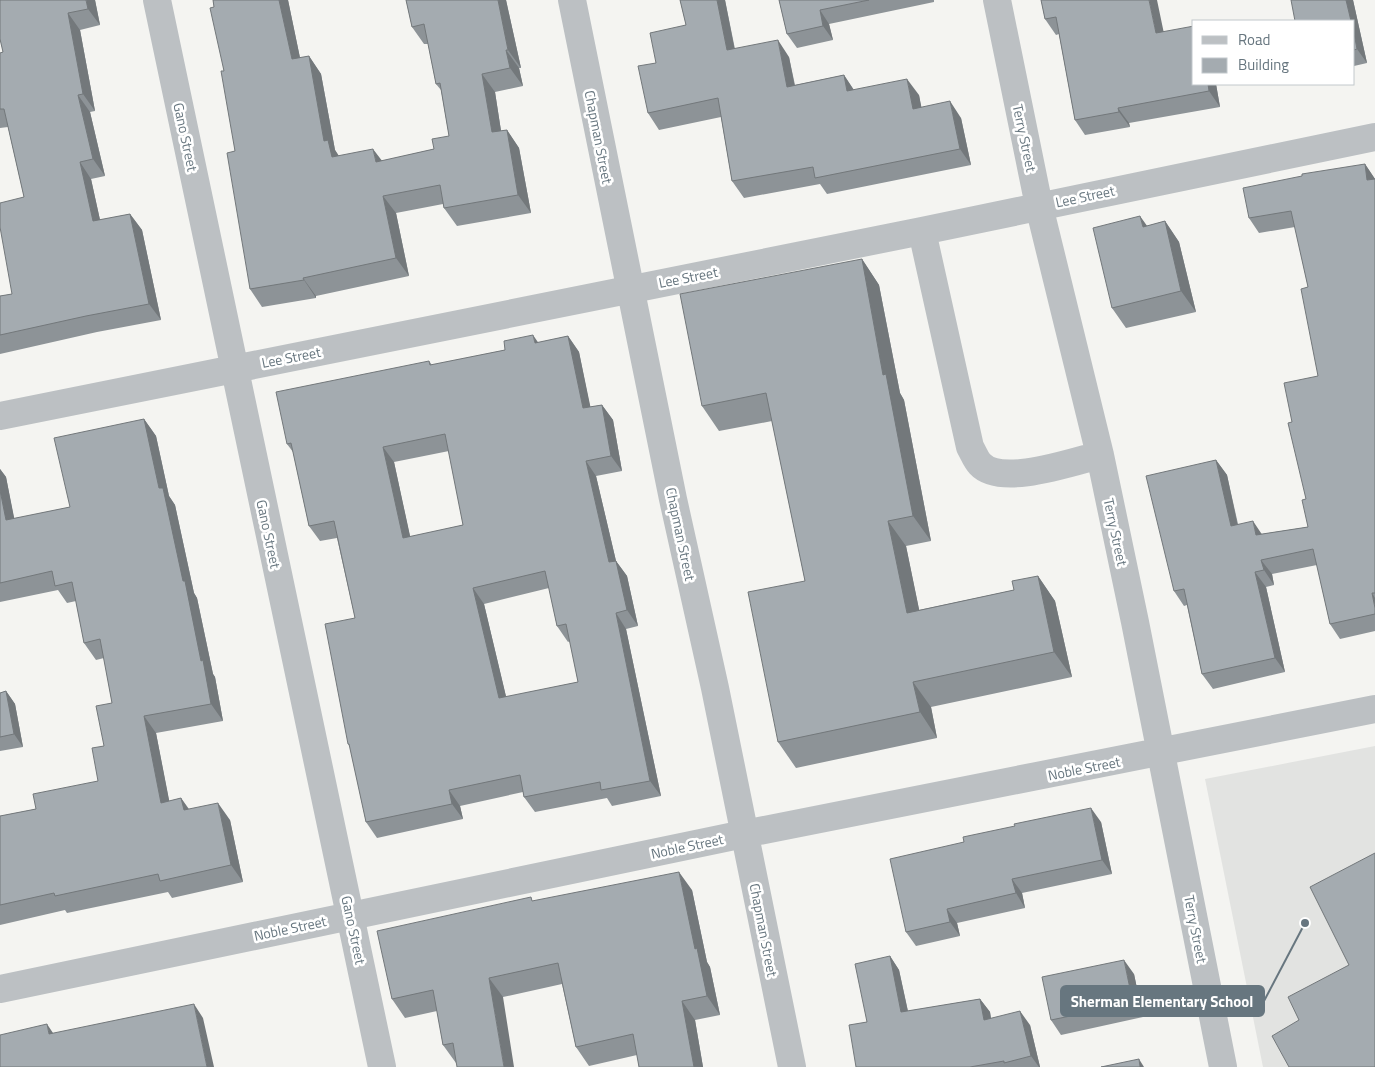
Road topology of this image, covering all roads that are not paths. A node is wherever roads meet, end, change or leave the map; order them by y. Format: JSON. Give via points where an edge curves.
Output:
{"nodes":[{"id":1,"x":157,"y":0,"type":"edge"},
{"id":2,"x":572,"y":0,"type":"edge"},
{"id":3,"x":997,"y":0,"type":"edge"},
{"id":4,"x":1375,"y":137,"type":"edge"},
{"id":5,"x":1039,"y":206,"type":"junction"},
{"id":6,"x":922,"y":231,"type":"junction"},
{"id":7,"x":630,"y":289,"type":"junction"},
{"id":8,"x":234,"y":369,"type":"junction"},
{"id":9,"x":0,"y":416,"type":"edge"},
{"id":10,"x":1100,"y":455,"type":"junction"},
{"id":11,"x":1375,"y":709,"type":"edge"},
{"id":12,"x":1160,"y":753,"type":"junction"},
{"id":13,"x":744,"y":834,"type":"junction"},
{"id":14,"x":351,"y":915,"type":"junction"},
{"id":15,"x":0,"y":989,"type":"edge"},
{"id":16,"x":382,"y":1067,"type":"edge"},
{"id":17,"x":792,"y":1067,"type":"edge"},
{"id":18,"x":1224,"y":1067,"type":"edge"}],
"edges":[{"from":1,"to":8,"type":"street","name":"Gano Street"},
{"from":2,"to":7,"type":"street","name":"Chapman Street"},
{"from":3,"to":5,"type":"street","name":"Terry Street"},
{"from":4,"to":5,"type":"street","name":"Lee Street"},
{"from":5,"to":6,"type":"street","name":"Lee Street"},
{"from":5,"to":10,"type":"street","name":"Terry Street"},
{"from":6,"to":7,"type":"street","name":"Lee Street"},
{"from":6,"to":10,"type":"street","via":[[970,447],[979,464],[992,472],[1017,474]]},
{"from":7,"to":8,"type":"street","name":"Lee Street"},
{"from":7,"to":13,"type":"street","name":"Chapman Street"},
{"from":8,"to":9,"type":"street","name":"Lee Street"},
{"from":8,"to":14,"type":"street","name":"Gano Street"},
{"from":10,"to":12,"type":"street","name":"Terry Street"},
{"from":11,"to":12,"type":"street","name":"Noble Street"},
{"from":12,"to":13,"type":"street","name":"Noble Street"},
{"from":12,"to":18,"type":"street","name":"Terry Street"},
{"from":13,"to":14,"type":"street","name":"Noble Street"},
{"from":13,"to":17,"type":"street","name":"Chapman Street"},
{"from":14,"to":15,"type":"street","name":"Noble Street"},
{"from":14,"to":16,"type":"street","name":"Gano Street"}]}
